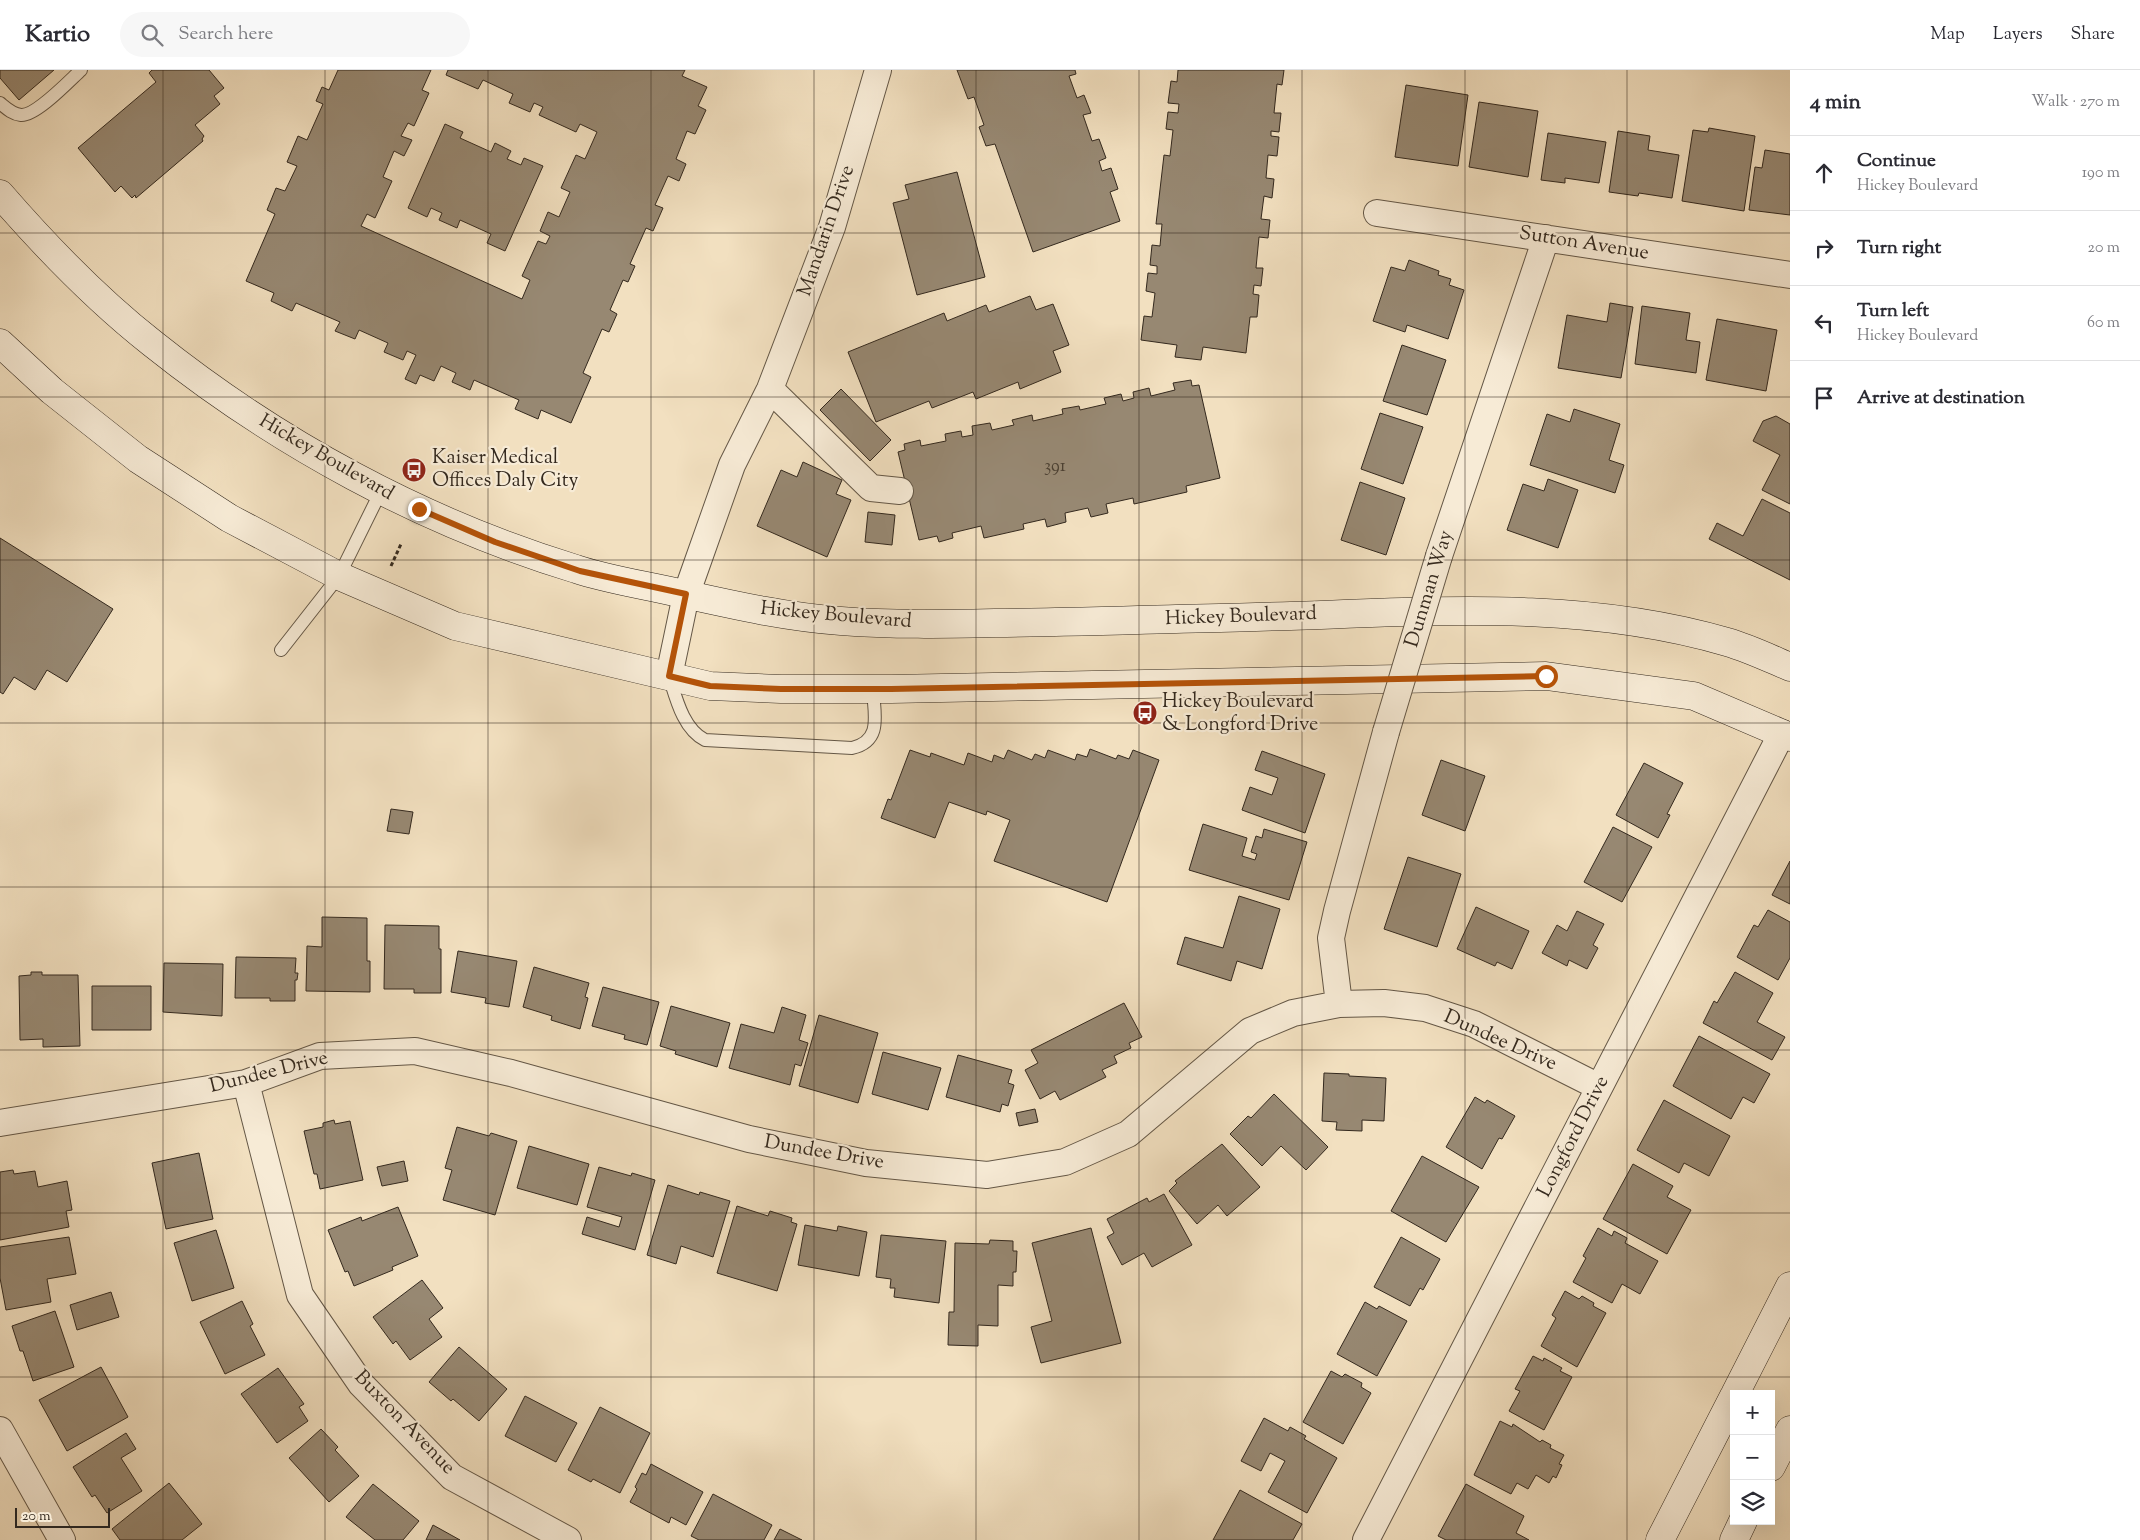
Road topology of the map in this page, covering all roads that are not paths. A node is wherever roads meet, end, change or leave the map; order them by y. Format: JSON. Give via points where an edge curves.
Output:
{"nodes":[{"id":1,"x":81,"y":70,"type":"edge"},
{"id":2,"x":878,"y":70,"type":"edge"},
{"id":3,"x":0,"y":103,"type":"edge"},
{"id":4,"x":0,"y":194,"type":"edge"},
{"id":5,"x":1377,"y":213,"type":"dead end"},
{"id":6,"x":1546,"y":238,"type":"junction"},
{"id":7,"x":1790,"y":275,"type":"edge"},
{"id":8,"x":0,"y":343,"type":"edge"},
{"id":9,"x":770,"y":389,"type":"junction"},
{"id":10,"x":381,"y":491,"type":"junction"},
{"id":11,"x":900,"y":491,"type":"dead end"},
{"id":12,"x":339,"y":576,"type":"junction"},
{"id":13,"x":686,"y":594,"type":"junction"},
{"id":14,"x":281,"y":650,"type":"dead end"},
{"id":15,"x":1790,"y":666,"type":"edge"},
{"id":16,"x":669,"y":676,"type":"junction"},
{"id":17,"x":872,"y":689,"type":"junction"},
{"id":18,"x":1786,"y":735,"type":"edge"},
{"id":19,"x":1338,"y":1004,"type":"junction"},
{"id":20,"x":246,"y":1083,"type":"junction"},
{"id":21,"x":1599,"y":1087,"type":"junction"},
{"id":22,"x":0,"y":1123,"type":"edge"},
{"id":23,"x":1790,"y":1286,"type":"edge"},
{"id":24,"x":1737,"y":1390,"type":"edge"},
{"id":25,"x":1730,"y":1403,"type":"edge"},
{"id":26,"x":0,"y":1430,"type":"edge"},
{"id":27,"x":1790,"y":1430,"type":"edge"},
{"id":28,"x":1775,"y":1459,"type":"edge"},
{"id":29,"x":1741,"y":1525,"type":"edge"},
{"id":30,"x":62,"y":1540,"type":"edge"},
{"id":31,"x":568,"y":1540,"type":"edge"},
{"id":32,"x":1366,"y":1540,"type":"edge"},
{"id":33,"x":1660,"y":1540,"type":"edge"},
{"id":34,"x":1734,"y":1540,"type":"edge"}],
"edges":[{"from":1,"to":3,"type":"lane","via":[[33,112],[22,115],[11,112]]},
{"from":2,"to":9,"type":"street","name":"Mandarin Drive","via":[[832,227]]},
{"from":4,"to":10,"type":"main road","name":"Hickey Boulevard","via":[[68,266],[151,342],[248,414]]},
{"from":5,"to":6,"type":"street","name":"Sutton Avenue"},
{"from":6,"to":7,"type":"street","name":"Sutton Avenue"},
{"from":6,"to":19,"type":"street","name":"Dunman Way","bridge":true,"via":[[1440,556],[1386,732],[1337,911],[1331,938]]},
{"from":8,"to":12,"type":"main road","via":[[58,396],[138,459],[229,518]]},
{"from":9,"to":11,"type":"street","via":[[871,488]]},
{"from":9,"to":13,"type":"street","name":"Mandarin Drive","via":[[732,465]]},
{"from":10,"to":12,"type":"lane"},
{"from":10,"to":13,"type":"main road","name":"Hickey Boulevard","via":[[495,542],[580,571]]},
{"from":12,"to":14,"type":"lane"},
{"from":12,"to":16,"type":"main road","via":[[455,626]]},
{"from":13,"to":15,"type":"main road","name":"Hickey Boulevard","via":[[760,611],[840,621],[932,624],[1468,612],[1571,614],[1639,622],[1689,633],[1730,643]]},
{"from":13,"to":16,"type":"street","name":"Mandarin Drive"},
{"from":16,"to":17,"type":"main road","via":[[710,686]]},
{"from":16,"to":17,"type":"lane","via":[[682,713],[697,736],[715,741],[862,746],[870,739],[876,724]]},
{"from":17,"to":18,"type":"main road","via":[[1546,676],[1694,696]]},
{"from":18,"to":21,"type":"street","name":"Longford Drive"},
{"from":19,"to":20,"type":"street","name":"Dundee Drive","via":[[1293,1013],[1250,1031],[1128,1134],[1065,1162],[987,1175],[866,1163],[749,1139],[511,1073],[415,1051],[320,1056]]},
{"from":19,"to":21,"type":"street","name":"Dundee Drive","via":[[1384,1003],[1425,1008],[1474,1024]]},
{"from":20,"to":22,"type":"street","name":"Dundee Drive"},
{"from":20,"to":31,"type":"street","name":"Buxton Avenue","via":[[300,1295],[361,1384],[452,1477]]},
{"from":21,"to":32,"type":"street","name":"Longford Drive"},
{"from":23,"to":24,"type":"main road"},
{"from":25,"to":33,"type":"main road"},
{"from":26,"to":30,"type":"street"},
{"from":27,"to":28,"type":"main road"},
{"from":29,"to":34,"type":"main road"}]}
